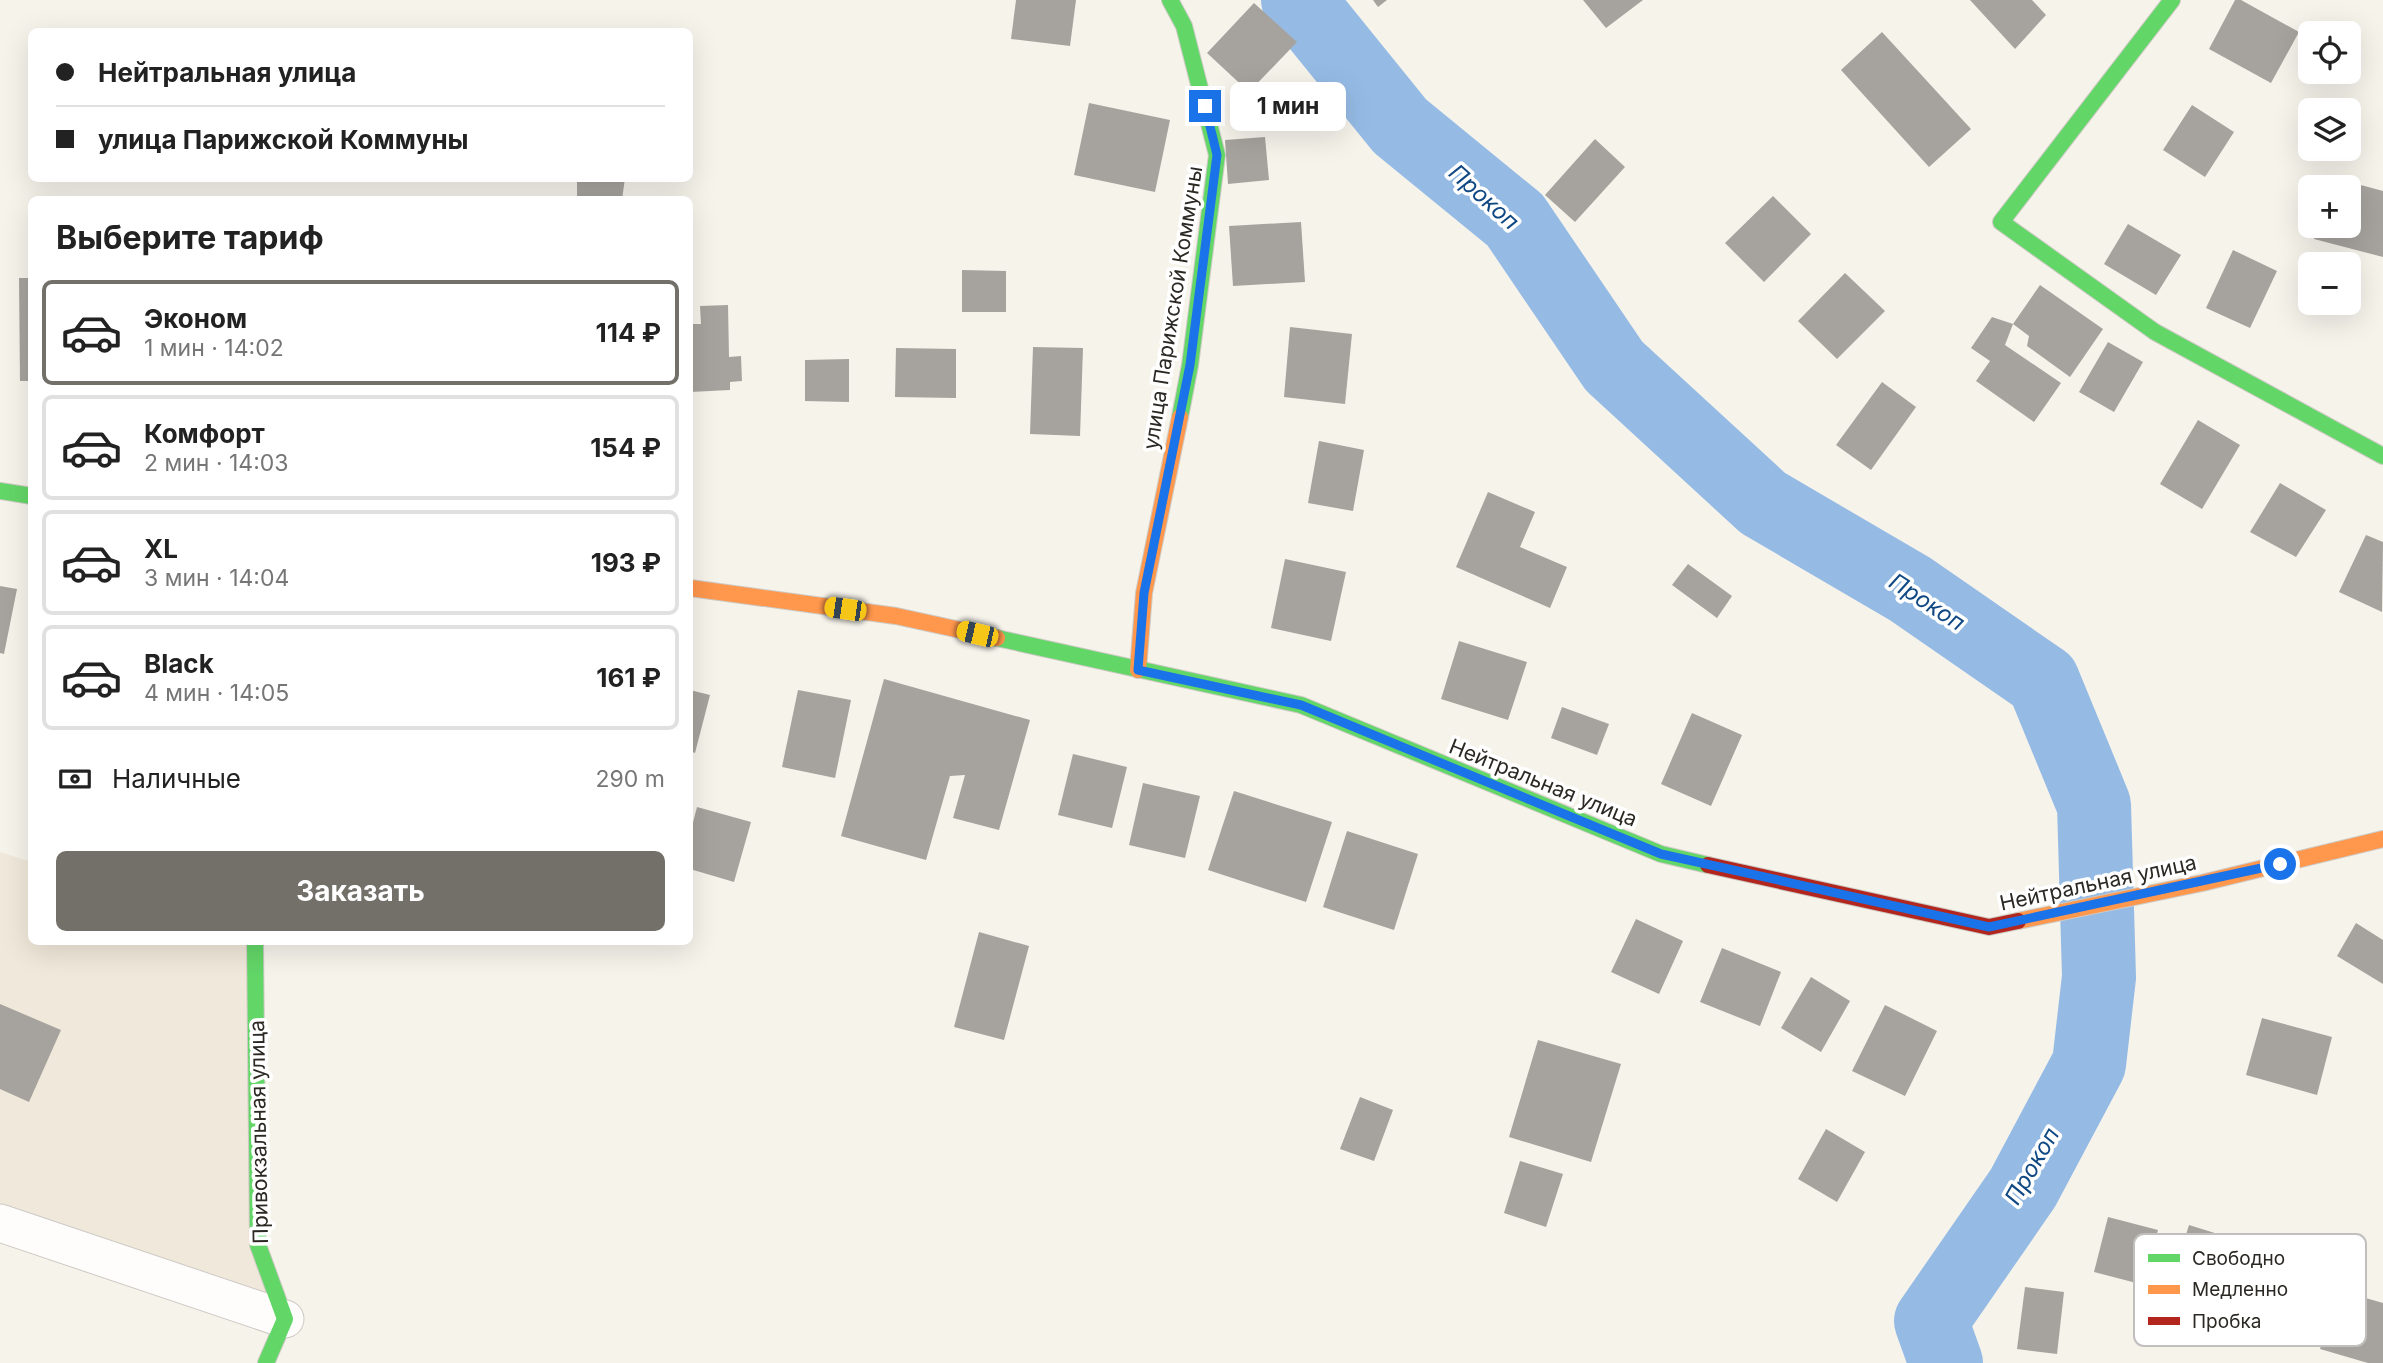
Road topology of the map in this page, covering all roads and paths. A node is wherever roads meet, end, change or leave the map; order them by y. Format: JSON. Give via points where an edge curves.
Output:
{"nodes":[{"id":1,"x":2172,"y":0,"type":"edge"},
{"id":2,"x":1172,"y":1,"type":"edge"},
{"id":3,"x":2383,"y":456,"type":"edge"},
{"id":4,"x":0,"y":491,"type":"edge"},
{"id":5,"x":28,"y":495,"type":"edge"},
{"id":6,"x":693,"y":588,"type":"edge"},
{"id":7,"x":1138,"y":670,"type":"junction"},
{"id":8,"x":2383,"y":839,"type":"edge"},
{"id":9,"x":255,"y":945,"type":"edge"},
{"id":10,"x":0,"y":1223,"type":"edge"},
{"id":11,"x":285,"y":1319,"type":"junction"},
{"id":12,"x":266,"y":1363,"type":"edge"}],
"edges":[{"from":1,"to":3,"type":"street","via":[[2001,222],[2155,332]]},
{"from":2,"to":7,"type":"street","name":"улица Парижской Коммуны","via":[[1190,48],[1217,155],[1190,365],[1144,593]]},
{"from":4,"to":5,"type":"street"},
{"from":6,"to":7,"type":"street","name":"Нейтральная улица","via":[[896,616]]},
{"from":7,"to":8,"type":"street","name":"Нейтральная улица","via":[[1301,705],[1661,854],[1989,927]]},
{"from":9,"to":11,"type":"street","name":"Привокзальная улица","via":[[258,1245]]},
{"from":10,"to":11,"type":"street"},
{"from":11,"to":12,"type":"street"}]}
